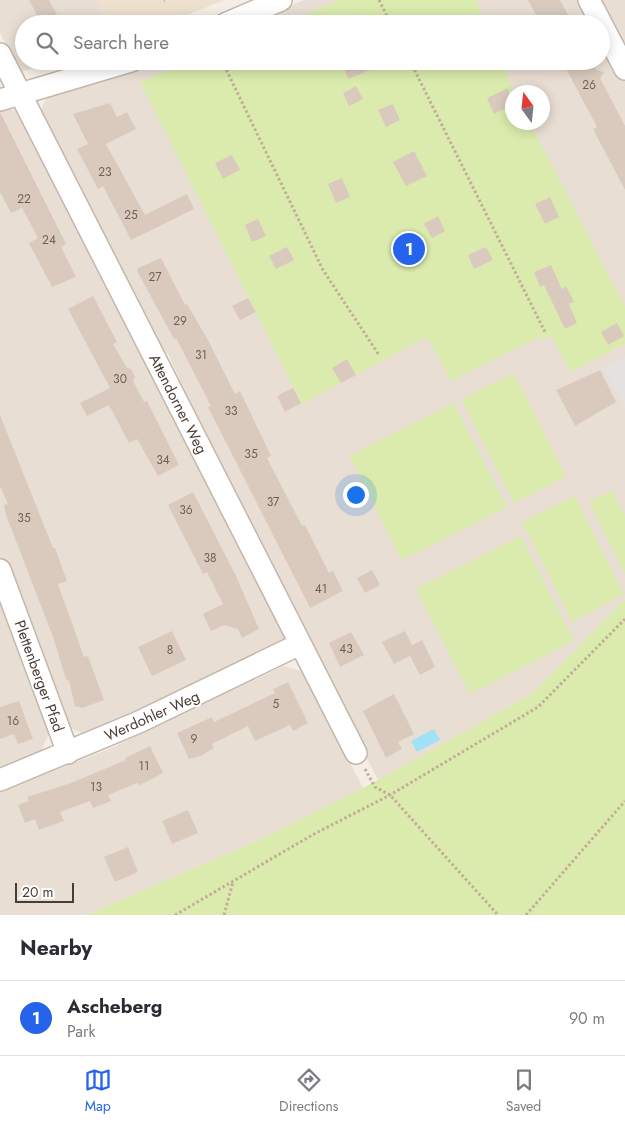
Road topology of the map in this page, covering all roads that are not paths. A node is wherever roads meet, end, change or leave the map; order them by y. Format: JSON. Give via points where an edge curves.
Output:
{"nodes":[{"id":1,"x":282,"y":0,"type":"edge"},
{"id":2,"x":589,"y":0,"type":"edge"},
{"id":3,"x":246,"y":15,"type":"edge"},
{"id":4,"x":597,"y":15,"type":"edge"},
{"id":5,"x":610,"y":40,"type":"edge"},
{"id":6,"x":0,"y":54,"type":"edge"},
{"id":7,"x":625,"y":69,"type":"edge"},
{"id":8,"x":101,"y":70,"type":"edge"},
{"id":9,"x":20,"y":94,"type":"junction"},
{"id":10,"x":0,"y":100,"type":"edge"},
{"id":11,"x":0,"y":570,"type":"edge"},
{"id":12,"x":300,"y":644,"type":"junction"},
{"id":13,"x":68,"y":753,"type":"junction"},
{"id":14,"x":356,"y":753,"type":"road end"},
{"id":15,"x":0,"y":780,"type":"edge"}],
"edges":[{"from":1,"to":3,"type":"street"},
{"from":2,"to":4,"type":"street"},
{"from":5,"to":7,"type":"street"},
{"from":6,"to":9,"type":"street","name":"Attendorner Weg"},
{"from":8,"to":9,"type":"street"},
{"from":9,"to":10,"type":"street"},
{"from":9,"to":12,"type":"street","name":"Attendorner Weg"},
{"from":11,"to":13,"type":"street","name":"Plettenberger Pfad"},
{"from":12,"to":13,"type":"street","name":"Werdohler Weg","via":[[211,689]]},
{"from":12,"to":14,"type":"street","name":"Attendorner Weg"},
{"from":13,"to":15,"type":"street","name":"Werdohler Weg"}]}
